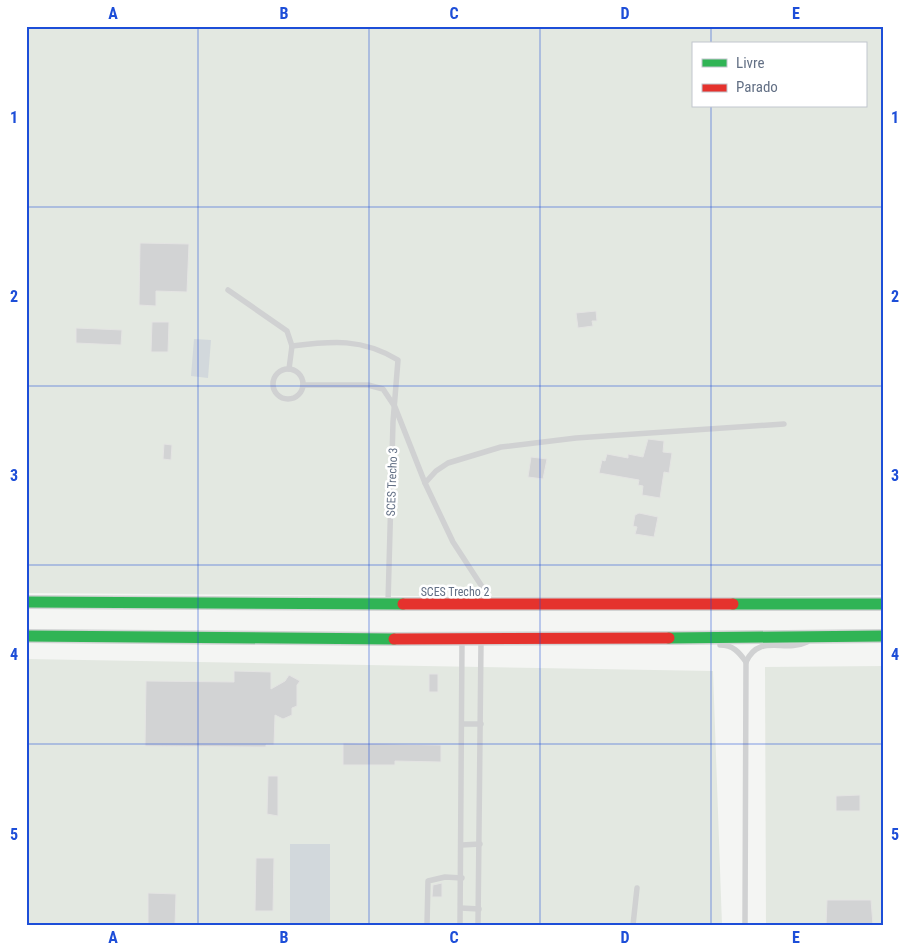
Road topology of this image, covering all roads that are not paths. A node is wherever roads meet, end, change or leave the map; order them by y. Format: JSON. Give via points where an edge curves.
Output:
{"nodes":[{"id":1,"x":228,"y":290,"type":"dead end"},
{"id":2,"x":292,"y":346,"type":"junction"},
{"id":3,"x":289,"y":369,"type":"junction"},
{"id":4,"x":303,"y":385,"type":"junction"},
{"id":5,"x":395,"y":407,"type":"junction"},
{"id":6,"x":784,"y":424,"type":"dead end"},
{"id":7,"x":425,"y":483,"type":"junction"},
{"id":8,"x":26,"y":602,"type":"edge"},
{"id":9,"x":883,"y":604,"type":"edge"},
{"id":10,"x":388,"y":605,"type":"junction"},
{"id":11,"x":494,"y":606,"type":"junction"},
{"id":12,"x":26,"y":636,"type":"edge"},
{"id":13,"x":883,"y":636,"type":"edge"},
{"id":14,"x":818,"y":637,"type":"junction"},
{"id":15,"x":672,"y":638,"type":"junction"},
{"id":16,"x":462,"y":639,"type":"junction"},
{"id":17,"x":481,"y":640,"type":"junction"},
{"id":18,"x":715,"y":645,"type":"dead end"},
{"id":19,"x":687,"y":646,"type":"dead end"},
{"id":20,"x":746,"y":662,"type":"junction"},
{"id":21,"x":462,"y":724,"type":"junction"},
{"id":22,"x":481,"y":724,"type":"junction"},
{"id":23,"x":480,"y":844,"type":"junction"},
{"id":24,"x":462,"y":845,"type":"junction"},
{"id":25,"x":462,"y":878,"type":"junction"},
{"id":26,"x":637,"y":888,"type":"dead end"},
{"id":27,"x":461,"y":908,"type":"junction"},
{"id":28,"x":479,"y":909,"type":"junction"},
{"id":29,"x":427,"y":925,"type":"edge"},
{"id":30,"x":460,"y":925,"type":"edge"},
{"id":31,"x":478,"y":925,"type":"edge"},
{"id":32,"x":634,"y":925,"type":"edge"},
{"id":33,"x":745,"y":925,"type":"edge"}],
"edges":[{"from":1,"to":2,"type":"lane","via":[[287,331]]},
{"from":2,"to":3,"type":"lane"},
{"from":2,"to":5,"type":"lane","name":"SCES Trecho 3","via":[[335,341],[382,350],[398,360]]},
{"from":3,"to":4,"type":"lane","via":[[299,374]]},
{"from":3,"to":4,"type":"lane","via":[[274,377],[276,393],[292,398]]},
{"from":4,"to":5,"type":"lane","via":[[368,385],[383,389]]},
{"from":5,"to":7,"type":"lane"},
{"from":5,"to":10,"type":"lane","name":"SCES Trecho 3"},
{"from":6,"to":7,"type":"lane","via":[[576,438],[501,447],[448,463]]},
{"from":7,"to":11,"type":"lane","via":[[453,542]]},
{"from":8,"to":10,"type":"main road","name":"SCES Trecho 2"},
{"from":9,"to":11,"type":"main road","name":"SCES Trecho 2"},
{"from":10,"to":11,"type":"main road","name":"SCES Trecho 2"},
{"from":12,"to":16,"type":"main road"},
{"from":13,"to":14,"type":"main road"},
{"from":14,"to":15,"type":"main road"},
{"from":14,"to":20,"type":"lane","via":[[799,646],[761,646],[754,649]]},
{"from":15,"to":17,"type":"main road"},
{"from":15,"to":19,"type":"lane"},
{"from":16,"to":17,"type":"main road"},
{"from":16,"to":21,"type":"lane"},
{"from":17,"to":22,"type":"lane"},
{"from":18,"to":20,"type":"lane","via":[[731,647]]},
{"from":20,"to":33,"type":"lane"},
{"from":21,"to":22,"type":"lane"},
{"from":21,"to":24,"type":"lane"},
{"from":22,"to":23,"type":"lane"},
{"from":23,"to":24,"type":"lane"},
{"from":23,"to":28,"type":"lane"},
{"from":24,"to":25,"type":"lane"},
{"from":25,"to":27,"type":"lane"},
{"from":25,"to":29,"type":"lane","via":[[429,879]]},
{"from":26,"to":32,"type":"lane"},
{"from":27,"to":28,"type":"lane"},
{"from":27,"to":30,"type":"lane"},
{"from":28,"to":31,"type":"lane"}]}
